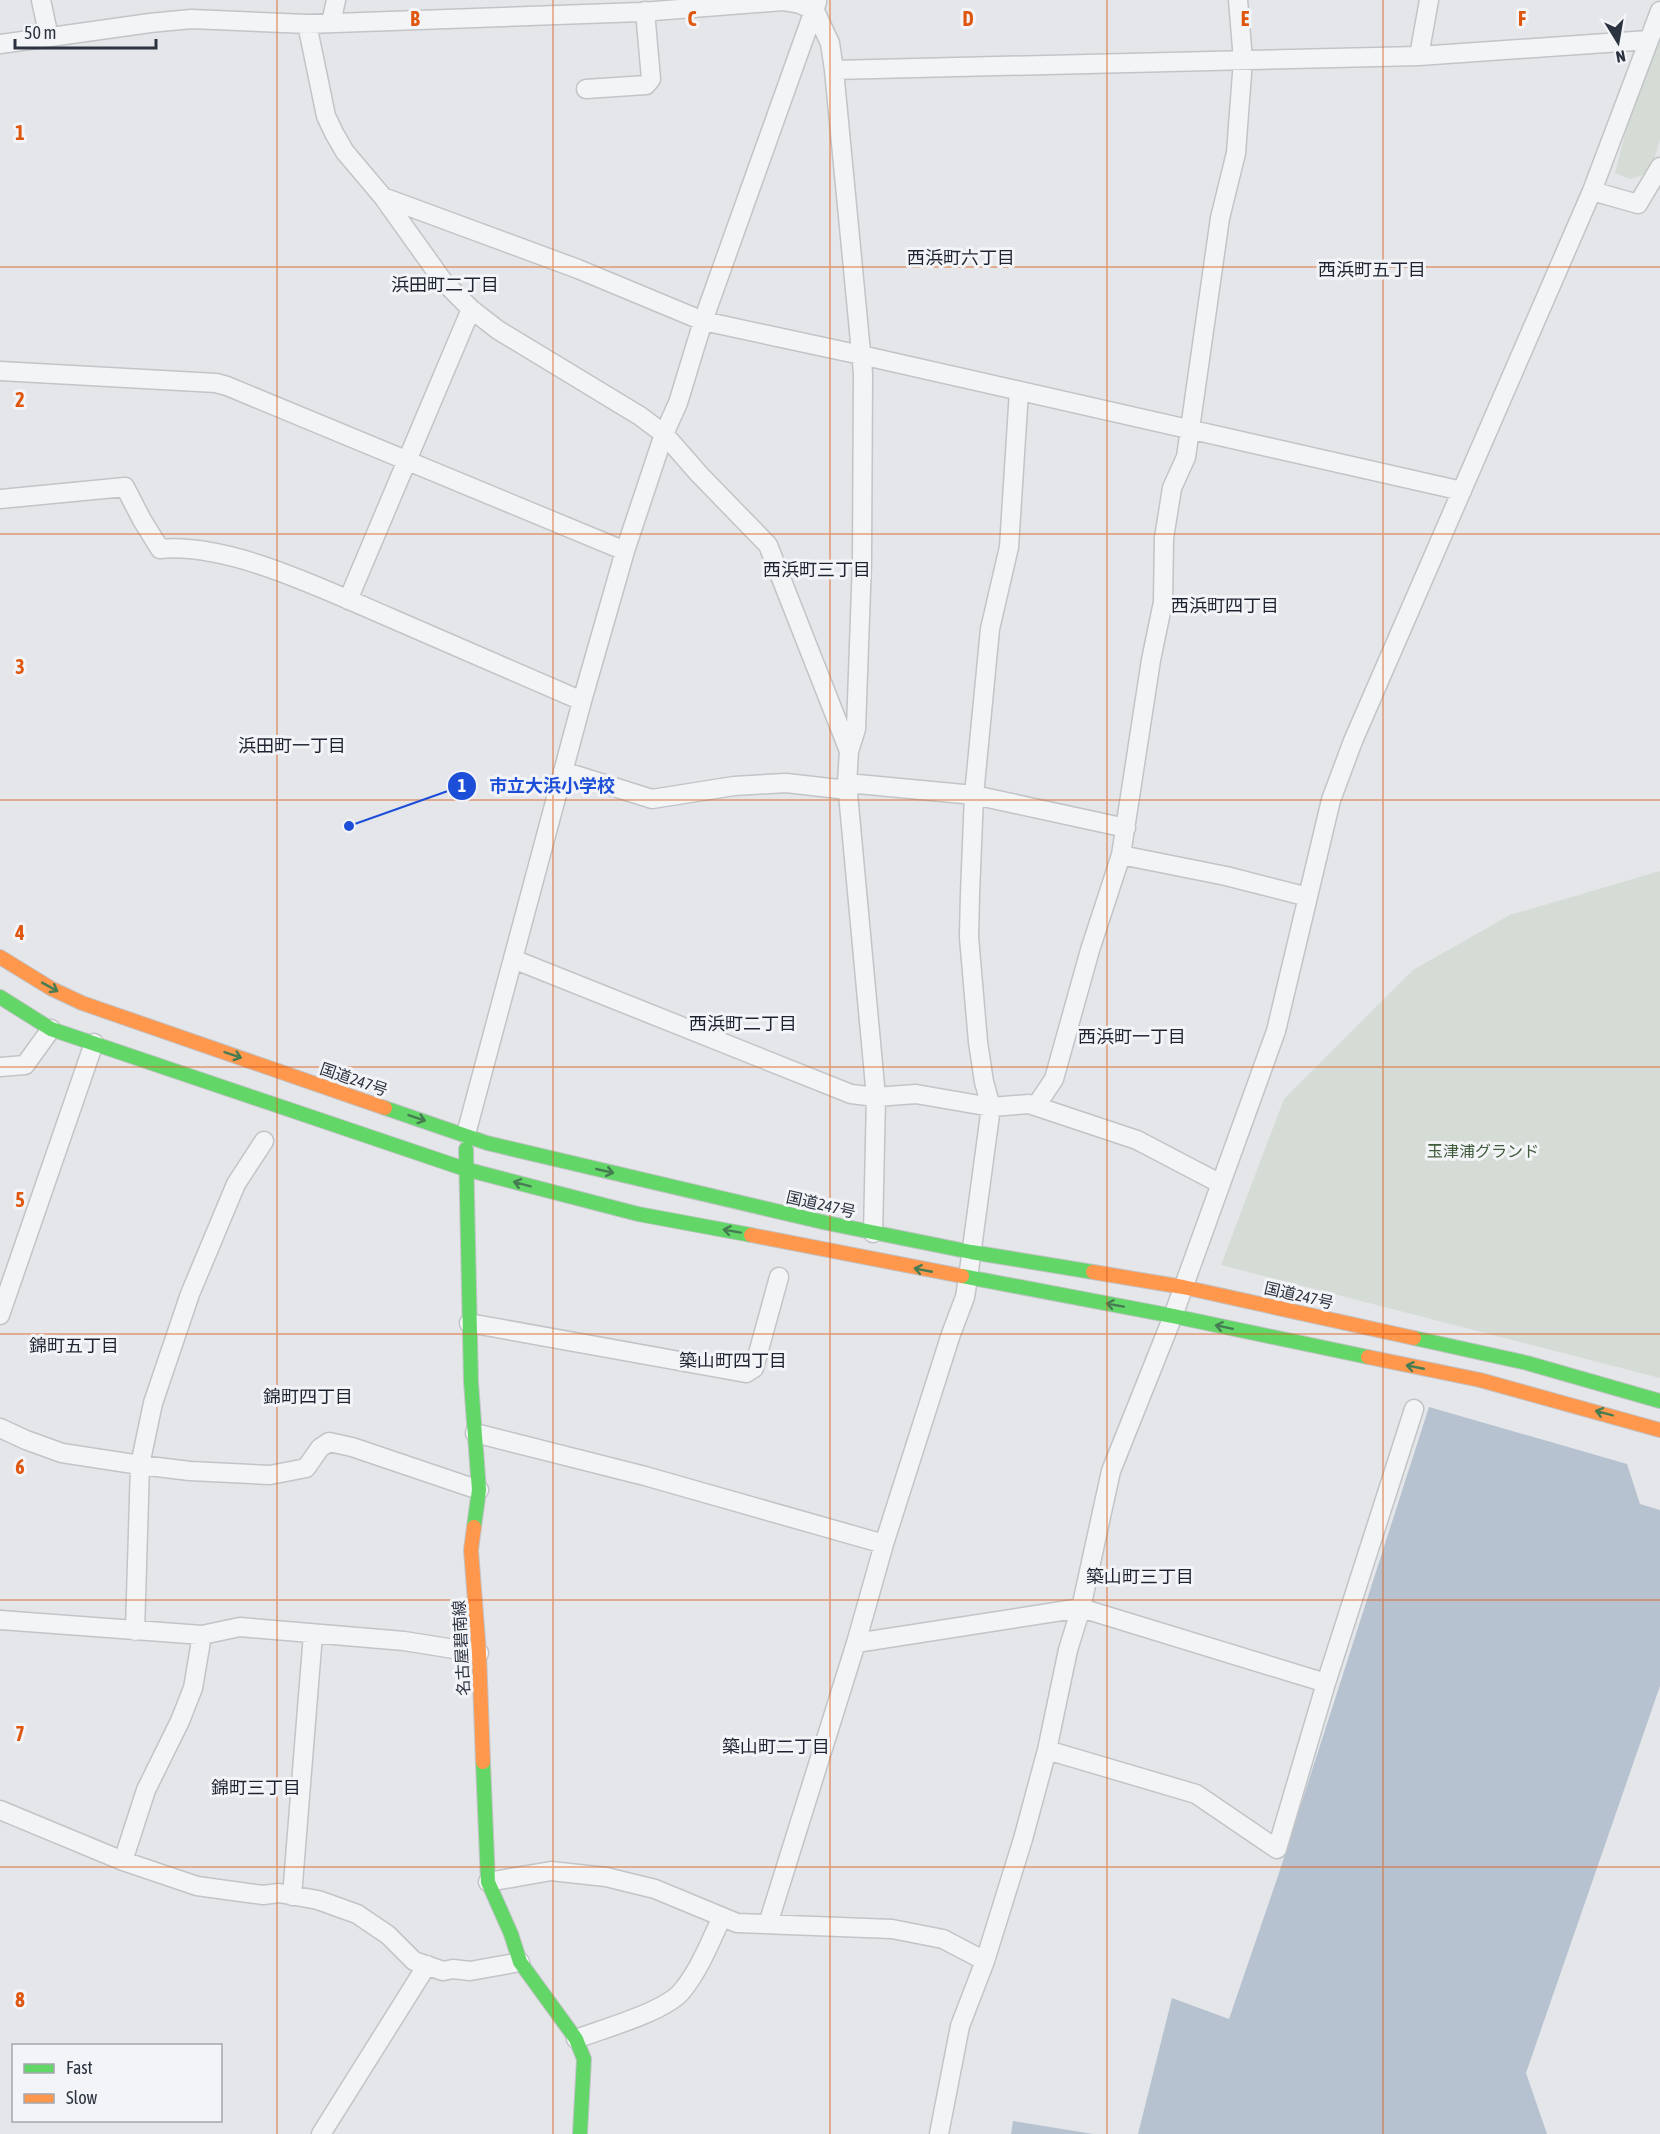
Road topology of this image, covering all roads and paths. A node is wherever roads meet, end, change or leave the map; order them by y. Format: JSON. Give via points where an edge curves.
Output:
{"nodes":[{"id":1,"x":41,"y":0,"type":"edge"},
{"id":2,"x":336,"y":0,"type":"edge"},
{"id":3,"x":1238,"y":0,"type":"edge"},
{"id":4,"x":1429,"y":0,"type":"edge"},
{"id":5,"x":816,"y":5,"type":"edge"},
{"id":6,"x":472,"y":8,"type":"edge"},
{"id":7,"x":645,"y":11,"type":"junction"},
{"id":8,"x":1660,"y":11,"type":"edge"},
{"id":9,"x":331,"y":23,"type":"junction"},
{"id":10,"x":307,"y":24,"type":"junction"},
{"id":11,"x":49,"y":37,"type":"junction"},
{"id":12,"x":1649,"y":40,"type":"junction"},
{"id":13,"x":0,"y":44,"type":"edge"},
{"id":14,"x":1419,"y":56,"type":"junction"},
{"id":15,"x":1243,"y":60,"type":"junction"},
{"id":16,"x":834,"y":70,"type":"junction"},
{"id":17,"x":586,"y":89,"type":"dead end"},
{"id":18,"x":1660,"y":167,"type":"edge"},
{"id":19,"x":1592,"y":190,"type":"junction"},
{"id":20,"x":383,"y":197,"type":"junction"},
{"id":21,"x":471,"y":309,"type":"junction"},
{"id":22,"x":703,"y":321,"type":"junction"},
{"id":23,"x":861,"y":355,"type":"junction"},
{"id":24,"x":0,"y":370,"type":"edge"},
{"id":25,"x":1019,"y":391,"type":"junction"},
{"id":26,"x":1190,"y":430,"type":"junction"},
{"id":27,"x":664,"y":434,"type":"junction"},
{"id":28,"x":408,"y":461,"type":"junction"},
{"id":29,"x":1462,"y":491,"type":"junction"},
{"id":30,"x":0,"y":499,"type":"edge"},
{"id":31,"x":625,"y":551,"type":"junction"},
{"id":32,"x":348,"y":600,"type":"junction"},
{"id":33,"x":582,"y":701,"type":"junction"},
{"id":34,"x":849,"y":751,"type":"junction"},
{"id":35,"x":563,"y":771,"type":"junction"},
{"id":36,"x":847,"y":786,"type":"junction"},
{"id":37,"x":974,"y":795,"type":"junction"},
{"id":38,"x":1126,"y":828,"type":"junction"},
{"id":39,"x":1121,"y":855,"type":"junction"},
{"id":40,"x":1308,"y":897,"type":"junction"},
{"id":41,"x":0,"y":957,"type":"edge"},
{"id":42,"x":513,"y":959,"type":"junction"},
{"id":43,"x":0,"y":997,"type":"edge"},
{"id":44,"x":51,"y":1029,"type":"junction"},
{"id":45,"x":94,"y":1043,"type":"junction"},
{"id":46,"x":0,"y":1067,"type":"edge"},
{"id":47,"x":876,"y":1097,"type":"junction"},
{"id":48,"x":1036,"y":1106,"type":"junction"},
{"id":49,"x":991,"y":1107,"type":"junction"},
{"id":50,"x":466,"y":1134,"type":"junction"},
{"id":51,"x":264,"y":1141,"type":"dead end"},
{"id":52,"x":465,"y":1169,"type":"junction"},
{"id":53,"x":1221,"y":1184,"type":"junction"},
{"id":54,"x":873,"y":1233,"type":"junction"},
{"id":55,"x":972,"y":1252,"type":"junction"},
{"id":56,"x":779,"y":1277,"type":"dead end"},
{"id":57,"x":968,"y":1278,"type":"junction"},
{"id":58,"x":1183,"y":1287,"type":"junction"},
{"id":59,"x":0,"y":1316,"type":"edge"},
{"id":60,"x":1173,"y":1316,"type":"junction"},
{"id":61,"x":469,"y":1323,"type":"junction"},
{"id":62,"x":1660,"y":1401,"type":"edge"},
{"id":63,"x":1414,"y":1409,"type":"dead end"},
{"id":64,"x":0,"y":1428,"type":"edge"},
{"id":65,"x":1660,"y":1430,"type":"edge"},
{"id":66,"x":475,"y":1433,"type":"junction"},
{"id":67,"x":140,"y":1465,"type":"junction"},
{"id":68,"x":479,"y":1490,"type":"junction"},
{"id":69,"x":884,"y":1545,"type":"junction"},
{"id":70,"x":1081,"y":1608,"type":"junction"},
{"id":71,"x":0,"y":1620,"type":"edge"},
{"id":72,"x":135,"y":1631,"type":"junction"},
{"id":73,"x":313,"y":1634,"type":"junction"},
{"id":74,"x":202,"y":1635,"type":"junction"},
{"id":75,"x":856,"y":1643,"type":"junction"},
{"id":76,"x":479,"y":1653,"type":"junction"},
{"id":77,"x":1326,"y":1683,"type":"junction"},
{"id":78,"x":1047,"y":1750,"type":"junction"},
{"id":79,"x":0,"y":1810,"type":"edge"},
{"id":80,"x":123,"y":1861,"type":"junction"},
{"id":81,"x":488,"y":1882,"type":"junction"},
{"id":82,"x":292,"y":1896,"type":"junction"},
{"id":83,"x":722,"y":1917,"type":"junction"},
{"id":84,"x":768,"y":1924,"type":"junction"},
{"id":85,"x":985,"y":1961,"type":"junction"},
{"id":86,"x":520,"y":1962,"type":"junction"},
{"id":87,"x":428,"y":1965,"type":"junction"},
{"id":88,"x":576,"y":2039,"type":"junction"},
{"id":89,"x":321,"y":2134,"type":"edge"},
{"id":90,"x":580,"y":2134,"type":"edge"},
{"id":91,"x":939,"y":2134,"type":"edge"}],
"edges":[{"from":1,"to":11,"type":"street"},
{"from":2,"to":9,"type":"street"},
{"from":3,"to":15,"type":"street"},
{"from":4,"to":14,"type":"street"},
{"from":5,"to":7,"type":"street","via":[[783,1]]},
{"from":5,"to":16,"type":"street","via":[[830,43]]},
{"from":5,"to":22,"type":"street"},
{"from":6,"to":7,"type":"street"},
{"from":6,"to":9,"type":"street"},
{"from":7,"to":17,"type":"street","via":[[651,79],[646,84]]},
{"from":8,"to":12,"type":"street"},
{"from":9,"to":10,"type":"street"},
{"from":10,"to":11,"type":"street","via":[[191,19]]},
{"from":10,"to":20,"type":"street","via":[[326,116],[345,152]]},
{"from":11,"to":13,"type":"street"},
{"from":12,"to":14,"type":"street"},
{"from":12,"to":19,"type":"street"},
{"from":14,"to":15,"type":"street"},
{"from":15,"to":16,"type":"street"},
{"from":15,"to":26,"type":"street","via":[[1236,153],[1220,218]]},
{"from":16,"to":23,"type":"street"},
{"from":18,"to":19,"type":"street","via":[[1638,204]]},
{"from":19,"to":29,"type":"street"},
{"from":20,"to":21,"type":"street","via":[[443,281]]},
{"from":20,"to":22,"type":"street","via":[[578,269]]},
{"from":21,"to":27,"type":"street"},
{"from":21,"to":28,"type":"street"},
{"from":22,"to":23,"type":"street"},
{"from":22,"to":27,"type":"street","via":[[678,403]]},
{"from":23,"to":25,"type":"street"},
{"from":23,"to":34,"type":"street","via":[[862,572],[856,729]]},
{"from":24,"to":28,"type":"street","via":[[216,383]]},
{"from":25,"to":26,"type":"street"},
{"from":25,"to":37,"type":"street","via":[[1009,547],[990,629]]},
{"from":26,"to":29,"type":"street"},
{"from":26,"to":38,"type":"street","via":[[1186,458],[1172,488],[1164,538],[1163,602]]},
{"from":27,"to":31,"type":"street"},
{"from":27,"to":34,"type":"street","via":[[768,545]]},
{"from":28,"to":31,"type":"street"},
{"from":28,"to":32,"type":"street"},
{"from":29,"to":40,"type":"street","via":[[1353,741],[1331,800]]},
{"from":30,"to":32,"type":"street","via":[[125,487],[160,549],[179,547],[227,555]]},
{"from":31,"to":33,"type":"street"},
{"from":32,"to":33,"type":"street"},
{"from":33,"to":35,"type":"street"},
{"from":34,"to":36,"type":"street"},
{"from":35,"to":36,"type":"street","via":[[652,799],[734,786]]},
{"from":35,"to":42,"type":"street"},
{"from":36,"to":37,"type":"street"},
{"from":36,"to":47,"type":"street"},
{"from":37,"to":38,"type":"street"},
{"from":37,"to":49,"type":"street","via":[[969,937],[978,1042]]},
{"from":38,"to":39,"type":"street"},
{"from":39,"to":40,"type":"street"},
{"from":39,"to":48,"type":"street","via":[[1054,1079]]},
{"from":40,"to":53,"type":"street","via":[[1276,1031]]},
{"from":41,"to":50,"type":"main road","name":"国道247号","one_way":true,"via":[[82,1003]]},
{"from":42,"to":47,"type":"street","via":[[851,1094]]},
{"from":42,"to":50,"type":"street"},
{"from":43,"to":44,"type":"main road"},
{"from":44,"to":45,"type":"main road"},
{"from":44,"to":46,"type":"street","via":[[25,1065]]},
{"from":45,"to":52,"type":"main road"},
{"from":45,"to":59,"type":"street"},
{"from":47,"to":49,"type":"street","via":[[916,1094]]},
{"from":47,"to":54,"type":"street"},
{"from":48,"to":49,"type":"street"},
{"from":48,"to":53,"type":"street","via":[[1137,1140]]},
{"from":49,"to":55,"type":"street"},
{"from":50,"to":52,"type":"main road","name":"名古屋碧南線"},
{"from":50,"to":54,"type":"main road","name":"国道247号","one_way":true,"via":[[488,1143]]},
{"from":51,"to":67,"type":"street","via":[[237,1184],[190,1294],[153,1403]]},
{"from":57,"to":52,"type":"main road","one_way":true,"via":[[638,1214]]},
{"from":52,"to":61,"type":"main road","name":"名古屋碧南線"},
{"from":53,"to":58,"type":"street"},
{"from":54,"to":55,"type":"main road","name":"国道247号"},
{"from":55,"to":57,"type":"street"},
{"from":55,"to":58,"type":"main road","name":"国道247号"},
{"from":56,"to":61,"type":"street","via":[[754,1368],[746,1373]]},
{"from":60,"to":57,"type":"main road","one_way":true},
{"from":57,"to":69,"type":"street"},
{"from":58,"to":60,"type":"street"},
{"from":58,"to":62,"type":"main road","name":"国道247号","via":[[1527,1363]]},
{"from":65,"to":60,"type":"main road","one_way":true,"via":[[1480,1380]]},
{"from":60,"to":70,"type":"street","via":[[1111,1471]]},
{"from":61,"to":66,"type":"main road","name":"名古屋碧南線"},
{"from":63,"to":77,"type":"street"},
{"from":64,"to":67,"type":"street","via":[[62,1453]]},
{"from":66,"to":68,"type":"main road","name":"名古屋碧南線"},
{"from":66,"to":69,"type":"street","via":[[645,1476]]},
{"from":67,"to":68,"type":"street","via":[[270,1475],[306,1468],[329,1442]]},
{"from":67,"to":72,"type":"street"},
{"from":68,"to":76,"type":"main road","name":"名古屋碧南線","via":[[471,1550]]},
{"from":69,"to":75,"type":"street"},
{"from":70,"to":75,"type":"street"},
{"from":70,"to":77,"type":"street"},
{"from":70,"to":78,"type":"street"},
{"from":71,"to":72,"type":"street"},
{"from":72,"to":74,"type":"street"},
{"from":73,"to":74,"type":"street","via":[[240,1627]]},
{"from":73,"to":76,"type":"street","via":[[404,1641]]},
{"from":73,"to":82,"type":"street"},
{"from":74,"to":80,"type":"street","via":[[193,1688],[146,1790]]},
{"from":75,"to":84,"type":"street"},
{"from":76,"to":81,"type":"main road","name":"名古屋碧南線"},
{"from":77,"to":78,"type":"street","via":[[1277,1849],[1196,1794]]},
{"from":78,"to":85,"type":"street"},
{"from":79,"to":80,"type":"street"},
{"from":80,"to":82,"type":"street","via":[[197,1886]]},
{"from":81,"to":83,"type":"street","via":[[551,1871],[606,1877],[655,1889]]},
{"from":81,"to":86,"type":"main road","name":"名古屋碧南線"},
{"from":82,"to":87,"type":"street","via":[[318,1900],[357,1914],[388,1935],[414,1960]]},
{"from":83,"to":84,"type":"street","via":[[737,1923]]},
{"from":83,"to":88,"type":"street","via":[[681,1993],[663,2006]]},
{"from":84,"to":85,"type":"street","via":[[892,1929],[943,1939]]},
{"from":85,"to":91,"type":"street","via":[[960,2026]]},
{"from":86,"to":87,"type":"street","via":[[470,1971],[443,1971]]},
{"from":86,"to":88,"type":"main road","name":"名古屋碧南線"},
{"from":87,"to":89,"type":"street"},
{"from":88,"to":90,"type":"main road","name":"名古屋碧南線","via":[[584,2060]]}]}
